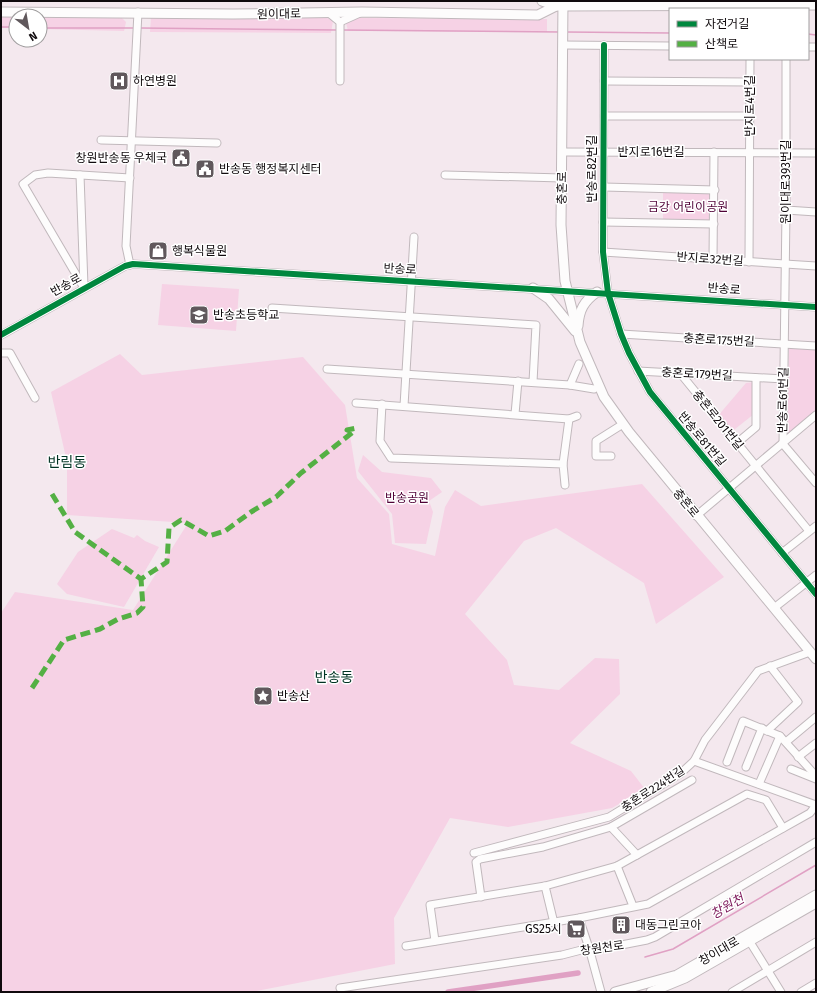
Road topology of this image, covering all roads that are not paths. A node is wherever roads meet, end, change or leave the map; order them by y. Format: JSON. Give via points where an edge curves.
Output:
{"nodes":[{"id":1,"x":542,"y":1,"type":"edge"},
{"id":2,"x":749,"y":3,"type":"edge"},
{"id":3,"x":561,"y":5,"type":"edge"},
{"id":4,"x":816,"y":5,"type":"edge"},
{"id":5,"x":787,"y":7,"type":"edge"},
{"id":6,"x":1,"y":12,"type":"edge"},
{"id":7,"x":138,"y":12,"type":"junction"},
{"id":8,"x":362,"y":12,"type":"junction"},
{"id":9,"x":329,"y":13,"type":"junction"},
{"id":10,"x":340,"y":22,"type":"junction"},
{"id":11,"x":563,"y":44,"type":"junction"},
{"id":12,"x":604,"y":45,"type":"junction"},
{"id":13,"x":669,"y":46,"type":"edge"},
{"id":14,"x":750,"y":60,"type":"edge"},
{"id":15,"x":786,"y":60,"type":"edge"},
{"id":16,"x":340,"y":81,"type":"dead end"},
{"id":17,"x":604,"y":81,"type":"junction"},
{"id":18,"x":750,"y":82,"type":"junction"},
{"id":19,"x":604,"y":116,"type":"junction"},
{"id":20,"x":750,"y":116,"type":"junction"},
{"id":21,"x":101,"y":140,"type":"dead end"},
{"id":22,"x":130,"y":142,"type":"junction"},
{"id":23,"x":217,"y":143,"type":"dead end"},
{"id":24,"x":563,"y":152,"type":"junction"},
{"id":25,"x":603,"y":152,"type":"junction"},
{"id":26,"x":714,"y":152,"type":"junction"},
{"id":27,"x":750,"y":152,"type":"junction"},
{"id":28,"x":785,"y":153,"type":"junction"},
{"id":29,"x":816,"y":153,"type":"edge"},
{"id":30,"x":80,"y":175,"type":"junction"},
{"id":31,"x":445,"y":175,"type":"dead end"},
{"id":32,"x":130,"y":178,"type":"junction"},
{"id":33,"x":562,"y":178,"type":"junction"},
{"id":34,"x":604,"y":187,"type":"junction"},
{"id":35,"x":715,"y":190,"type":"junction"},
{"id":36,"x":786,"y":210,"type":"junction"},
{"id":37,"x":816,"y":212,"type":"edge"},
{"id":38,"x":603,"y":222,"type":"junction"},
{"id":39,"x":714,"y":224,"type":"junction"},
{"id":40,"x":414,"y":237,"type":"dead end"},
{"id":41,"x":603,"y":252,"type":"junction"},
{"id":42,"x":714,"y":260,"type":"junction"},
{"id":43,"x":749,"y":262,"type":"junction"},
{"id":44,"x":785,"y":263,"type":"junction"},
{"id":45,"x":130,"y":265,"type":"junction"},
{"id":46,"x":816,"y":266,"type":"edge"},
{"id":47,"x":412,"y":280,"type":"junction"},
{"id":48,"x":84,"y":288,"type":"junction"},
{"id":49,"x":533,"y":288,"type":"junction"},
{"id":50,"x":566,"y":290,"type":"junction"},
{"id":51,"x":597,"y":292,"type":"junction"},
{"id":52,"x":608,"y":293,"type":"junction"},
{"id":53,"x":784,"y":304,"type":"junction"},
{"id":54,"x":816,"y":307,"type":"edge"},
{"id":55,"x":272,"y":308,"type":"dead end"},
{"id":56,"x":410,"y":317,"type":"junction"},
{"id":57,"x":578,"y":333,"type":"junction"},
{"id":58,"x":621,"y":334,"type":"junction"},
{"id":59,"x":1,"y":335,"type":"edge"},
{"id":60,"x":784,"y":344,"type":"junction"},
{"id":61,"x":816,"y":346,"type":"edge"},
{"id":62,"x":1,"y":353,"type":"edge"},
{"id":63,"x":579,"y":364,"type":"dead end"},
{"id":64,"x":327,"y":369,"type":"dead end"},
{"id":65,"x":638,"y":371,"type":"junction"},
{"id":66,"x":680,"y":373,"type":"junction"},
{"id":67,"x":406,"y":374,"type":"junction"},
{"id":68,"x":756,"y":378,"type":"junction"},
{"id":69,"x":784,"y":380,"type":"junction"},
{"id":70,"x":518,"y":381,"type":"junction"},
{"id":71,"x":532,"y":382,"type":"junction"},
{"id":72,"x":570,"y":385,"type":"junction"},
{"id":73,"x":594,"y":389,"type":"dead end"},
{"id":74,"x":35,"y":398,"type":"dead end"},
{"id":75,"x":356,"y":403,"type":"dead end"},
{"id":76,"x":382,"y":404,"type":"junction"},
{"id":77,"x":404,"y":406,"type":"junction"},
{"id":78,"x":515,"y":414,"type":"junction"},
{"id":79,"x":577,"y":416,"type":"dead end"},
{"id":80,"x":813,"y":417,"type":"edge"},
{"id":81,"x":569,"y":419,"type":"junction"},
{"id":82,"x":623,"y":424,"type":"junction"},
{"id":83,"x":816,"y":427,"type":"edge"},
{"id":84,"x":737,"y":444,"type":"junction"},
{"id":85,"x":783,"y":444,"type":"junction"},
{"id":86,"x":611,"y":456,"type":"dead end"},
{"id":87,"x":563,"y":464,"type":"junction"},
{"id":88,"x":756,"y":466,"type":"junction"},
{"id":89,"x":816,"y":483,"type":"edge"},
{"id":90,"x":565,"y":485,"type":"dead end"},
{"id":91,"x":729,"y":489,"type":"junction"},
{"id":92,"x":696,"y":516,"type":"junction"},
{"id":93,"x":816,"y":526,"type":"edge"},
{"id":94,"x":809,"y":531,"type":"junction"},
{"id":95,"x":782,"y":553,"type":"junction"},
{"id":96,"x":816,"y":575,"type":"edge"},
{"id":97,"x":807,"y":582,"type":"junction"},
{"id":98,"x":816,"y":594,"type":"edge"},
{"id":99,"x":774,"y":608,"type":"junction"},
{"id":100,"x":813,"y":656,"type":"edge"},
{"id":101,"x":770,"y":666,"type":"junction"},
{"id":102,"x":816,"y":717,"type":"edge"},
{"id":103,"x":764,"y":730,"type":"junction"},
{"id":104,"x":780,"y":736,"type":"junction"},
{"id":105,"x":786,"y":742,"type":"junction"},
{"id":106,"x":816,"y":743,"type":"edge"},
{"id":107,"x":798,"y":757,"type":"junction"},
{"id":108,"x":694,"y":761,"type":"junction"},
{"id":109,"x":727,"y":762,"type":"dead end"},
{"id":110,"x":746,"y":767,"type":"dead end"},
{"id":111,"x":791,"y":768,"type":"dead end"},
{"id":112,"x":815,"y":774,"type":"edge"},
{"id":113,"x":692,"y":780,"type":"dead end"},
{"id":114,"x":759,"y":784,"type":"junction"},
{"id":115,"x":816,"y":805,"type":"edge"},
{"id":116,"x":611,"y":827,"type":"junction"},
{"id":117,"x":783,"y":828,"type":"junction"},
{"id":118,"x":816,"y":842,"type":"edge"},
{"id":119,"x":474,"y":853,"type":"dead end"},
{"id":120,"x":637,"y":855,"type":"junction"},
{"id":121,"x":617,"y":866,"type":"junction"},
{"id":122,"x":544,"y":886,"type":"junction"},
{"id":123,"x":816,"y":895,"type":"edge"},
{"id":124,"x":481,"y":897,"type":"junction"},
{"id":125,"x":816,"y":903,"type":"edge"},
{"id":126,"x":634,"y":906,"type":"junction"},
{"id":127,"x":579,"y":918,"type":"junction"},
{"id":128,"x":554,"y":923,"type":"junction"},
{"id":129,"x":435,"y":941,"type":"junction"},
{"id":130,"x":750,"y":942,"type":"junction"},
{"id":131,"x":816,"y":942,"type":"edge"},
{"id":132,"x":406,"y":946,"type":"dead end"},
{"id":133,"x":590,"y":950,"type":"junction"},
{"id":134,"x":768,"y":970,"type":"junction"},
{"id":135,"x":816,"y":983,"type":"edge"},
{"id":136,"x":340,"y":988,"type":"dead end"},
{"id":137,"x":601,"y":992,"type":"edge"},
{"id":138,"x":615,"y":992,"type":"edge"},
{"id":139,"x":651,"y":992,"type":"edge"},
{"id":140,"x":732,"y":992,"type":"edge"},
{"id":141,"x":781,"y":992,"type":"edge"},
{"id":142,"x":801,"y":992,"type":"edge"}],
"edges":[{"from":1,"to":3,"type":"main road","name":"원이대로"},
{"from":2,"to":3,"type":"main road","name":"원이대로"},
{"from":2,"to":5,"type":"main road","name":"원이대로"},
{"from":3,"to":8,"type":"main road","name":"원이대로","via":[[538,15]]},
{"from":3,"to":11,"type":"main road","name":"충혼로"},
{"from":4,"to":5,"type":"main road","name":"원이대로"},
{"from":6,"to":7,"type":"main road","name":"원이대로"},
{"from":7,"to":9,"type":"main road","name":"원이대로"},
{"from":7,"to":22,"type":"street"},
{"from":8,"to":9,"type":"main road","name":"원이대로"},
{"from":8,"to":10,"type":"street"},
{"from":9,"to":10,"type":"street"},
{"from":10,"to":16,"type":"street"},
{"from":11,"to":12,"type":"street"},
{"from":11,"to":24,"type":"main road","name":"충혼로"},
{"from":12,"to":13,"type":"street"},
{"from":12,"to":17,"type":"street","name":"반송로82번길"},
{"from":14,"to":18,"type":"street","name":"반지로4번길"},
{"from":15,"to":28,"type":"street","name":"원이대로393번길"},
{"from":17,"to":18,"type":"street"},
{"from":17,"to":19,"type":"street","name":"반송로82번길"},
{"from":18,"to":20,"type":"street","name":"반지로4번길"},
{"from":19,"to":20,"type":"street"},
{"from":19,"to":25,"type":"street","name":"반송로82번길"},
{"from":20,"to":27,"type":"street","name":"반지로4번길"},
{"from":21,"to":22,"type":"street"},
{"from":22,"to":23,"type":"street"},
{"from":22,"to":32,"type":"street"},
{"from":24,"to":25,"type":"street","name":"반지로16번길"},
{"from":24,"to":33,"type":"main road","name":"충혼로"},
{"from":25,"to":26,"type":"street","name":"반지로16번길"},
{"from":25,"to":34,"type":"street","name":"반송로82번길"},
{"from":26,"to":27,"type":"street","name":"반지로16번길"},
{"from":26,"to":35,"type":"street"},
{"from":27,"to":28,"type":"street","name":"반지로16번길"},
{"from":27,"to":43,"type":"street"},
{"from":28,"to":29,"type":"street","name":"반지로16번길"},
{"from":28,"to":36,"type":"street","name":"원이대로393번길"},
{"from":30,"to":32,"type":"street"},
{"from":30,"to":48,"type":"street","name":"반송로"},
{"from":30,"to":48,"type":"street","via":[[35,175],[23,184]]},
{"from":31,"to":33,"type":"street"},
{"from":32,"to":45,"type":"street","via":[[126,246]]},
{"from":33,"to":50,"type":"main road","name":"충혼로","via":[[561,224]]},
{"from":34,"to":35,"type":"street","name":"반송로82번길"},
{"from":34,"to":38,"type":"street","name":"반송로82번길"},
{"from":35,"to":39,"type":"street"},
{"from":36,"to":37,"type":"street"},
{"from":36,"to":44,"type":"street","name":"원이대로393번길"},
{"from":38,"to":39,"type":"street"},
{"from":38,"to":41,"type":"street","name":"반송로82번길"},
{"from":39,"to":42,"type":"street"},
{"from":40,"to":47,"type":"street"},
{"from":41,"to":42,"type":"street","name":"반지로32번길"},
{"from":41,"to":52,"type":"street","name":"반송로82번길"},
{"from":42,"to":43,"type":"street","name":"반지로32번길"},
{"from":43,"to":44,"type":"street","name":"반지로32번길"},
{"from":44,"to":46,"type":"street","name":"반지로32번길"},
{"from":44,"to":53,"type":"street","name":"원이대로393번길"},
{"from":45,"to":47,"type":"street","name":"반송로"},
{"from":45,"to":48,"type":"street","name":"반송로"},
{"from":47,"to":49,"type":"street","name":"반송로"},
{"from":47,"to":56,"type":"street"},
{"from":48,"to":59,"type":"street","name":"반송로"},
{"from":49,"to":50,"type":"street","name":"반송로"},
{"from":49,"to":57,"type":"main road","name":"충혼로","via":[[549,299]]},
{"from":50,"to":51,"type":"street","name":"반송로"},
{"from":50,"to":57,"type":"main road","name":"충혼로"},
{"from":51,"to":52,"type":"street","name":"반송로"},
{"from":51,"to":57,"type":"main road","name":"충혼로","via":[[586,301],[580,312]]},
{"from":52,"to":53,"type":"street","name":"반송로"},
{"from":52,"to":58,"type":"street","name":"반송로81번길"},
{"from":53,"to":54,"type":"street","name":"반송로"},
{"from":53,"to":60,"type":"street","name":"반송로61번길"},
{"from":55,"to":56,"type":"street"},
{"from":56,"to":67,"type":"street"},
{"from":56,"to":71,"type":"street","via":[[536,325]]},
{"from":57,"to":82,"type":"main road","name":"충혼로","via":[[604,397]]},
{"from":58,"to":60,"type":"street","name":"충혼로175번길"},
{"from":58,"to":65,"type":"street","name":"반송로81번길"},
{"from":60,"to":61,"type":"street","name":"충혼로175번길"},
{"from":60,"to":69,"type":"street","name":"반송로61번길"},
{"from":62,"to":74,"type":"street","via":[[10,353]]},
{"from":63,"to":72,"type":"street"},
{"from":64,"to":67,"type":"street"},
{"from":65,"to":66,"type":"street","name":"충혼로179번길"},
{"from":65,"to":91,"type":"street","name":"반송로81번길","via":[[650,392]]},
{"from":66,"to":68,"type":"street","name":"충혼로179번길"},
{"from":66,"to":84,"type":"street","name":"충혼로201번길"},
{"from":67,"to":70,"type":"street"},
{"from":67,"to":77,"type":"street"},
{"from":68,"to":69,"type":"street","name":"충혼로179번길"},
{"from":68,"to":84,"type":"street","via":[[756,427]]},
{"from":69,"to":85,"type":"street","name":"반송로61번길"},
{"from":70,"to":71,"type":"street"},
{"from":70,"to":78,"type":"street"},
{"from":71,"to":72,"type":"street"},
{"from":72,"to":73,"type":"street"},
{"from":75,"to":76,"type":"street"},
{"from":76,"to":77,"type":"street"},
{"from":76,"to":87,"type":"street","via":[[380,441],[391,458]]},
{"from":77,"to":78,"type":"street"},
{"from":78,"to":81,"type":"street"},
{"from":79,"to":81,"type":"street"},
{"from":80,"to":83,"type":"street"},
{"from":80,"to":85,"type":"street"},
{"from":81,"to":87,"type":"street"},
{"from":82,"to":86,"type":"street","via":[[596,441],[596,456]]},
{"from":82,"to":92,"type":"main road","name":"충혼로"},
{"from":84,"to":88,"type":"street","name":"충혼로201번길"},
{"from":85,"to":88,"type":"street"},
{"from":85,"to":89,"type":"street","name":"반송로61번길"},
{"from":87,"to":90,"type":"street"},
{"from":88,"to":91,"type":"street"},
{"from":88,"to":94,"type":"street","name":"충혼로201번길"},
{"from":91,"to":92,"type":"street"},
{"from":91,"to":95,"type":"street","name":"반송로81번길"},
{"from":92,"to":99,"type":"main road","name":"충혼로"},
{"from":93,"to":94,"type":"street"},
{"from":94,"to":95,"type":"street"},
{"from":95,"to":97,"type":"street","name":"반송로81번길"},
{"from":96,"to":97,"type":"street"},
{"from":97,"to":98,"type":"street","name":"반송로81번길"},
{"from":97,"to":99,"type":"street"},
{"from":99,"to":100,"type":"main road","name":"충혼로"},
{"from":100,"to":101,"type":"street","name":"충혼로224번길"},
{"from":101,"to":103,"type":"street","via":[[798,702]]},
{"from":101,"to":108,"type":"street","name":"충혼로224번길","via":[[758,670],[705,740]]},
{"from":102,"to":105,"type":"street"},
{"from":103,"to":104,"type":"street"},
{"from":103,"to":109,"type":"street","via":[[743,721]]},
{"from":103,"to":110,"type":"street"},
{"from":104,"to":105,"type":"street"},
{"from":104,"to":114,"type":"street"},
{"from":105,"to":107,"type":"street"},
{"from":106,"to":107,"type":"street"},
{"from":107,"to":112,"type":"street"},
{"from":108,"to":114,"type":"street"},
{"from":108,"to":119,"type":"street","name":"충혼로224번길","via":[[680,774],[609,817]]},
{"from":111,"to":112,"type":"street"},
{"from":113,"to":116,"type":"street"},
{"from":114,"to":115,"type":"street"},
{"from":115,"to":117,"type":"street","via":[[810,813]]},
{"from":116,"to":120,"type":"street"},
{"from":116,"to":124,"type":"street","via":[[543,847],[480,859],[476,862]]},
{"from":117,"to":120,"type":"street","via":[[766,800],[747,794]]},
{"from":117,"to":126,"type":"street","via":[[648,904]]},
{"from":118,"to":133,"type":"street","name":"창원천로","via":[[655,937]]},
{"from":120,"to":121,"type":"street"},
{"from":121,"to":122,"type":"street"},
{"from":121,"to":126,"type":"street"},
{"from":122,"to":124,"type":"street"},
{"from":122,"to":128,"type":"street"},
{"from":123,"to":138,"type":"main road","name":"창이대로","via":[[677,975]]},
{"from":124,"to":129,"type":"street","via":[[430,906]]},
{"from":125,"to":130,"type":"main road","name":"창이대로"},
{"from":126,"to":127,"type":"street"},
{"from":127,"to":128,"type":"street"},
{"from":127,"to":133,"type":"street"},
{"from":128,"to":129,"type":"street"},
{"from":129,"to":132,"type":"street"},
{"from":130,"to":134,"type":"street"},
{"from":130,"to":139,"type":"main road","name":"창이대로","via":[[685,978]]},
{"from":131,"to":134,"type":"street"},
{"from":133,"to":136,"type":"street","name":"창원천로"},
{"from":133,"to":137,"type":"street"},
{"from":134,"to":140,"type":"street"},
{"from":134,"to":141,"type":"street"},
{"from":135,"to":142,"type":"street"}]}
